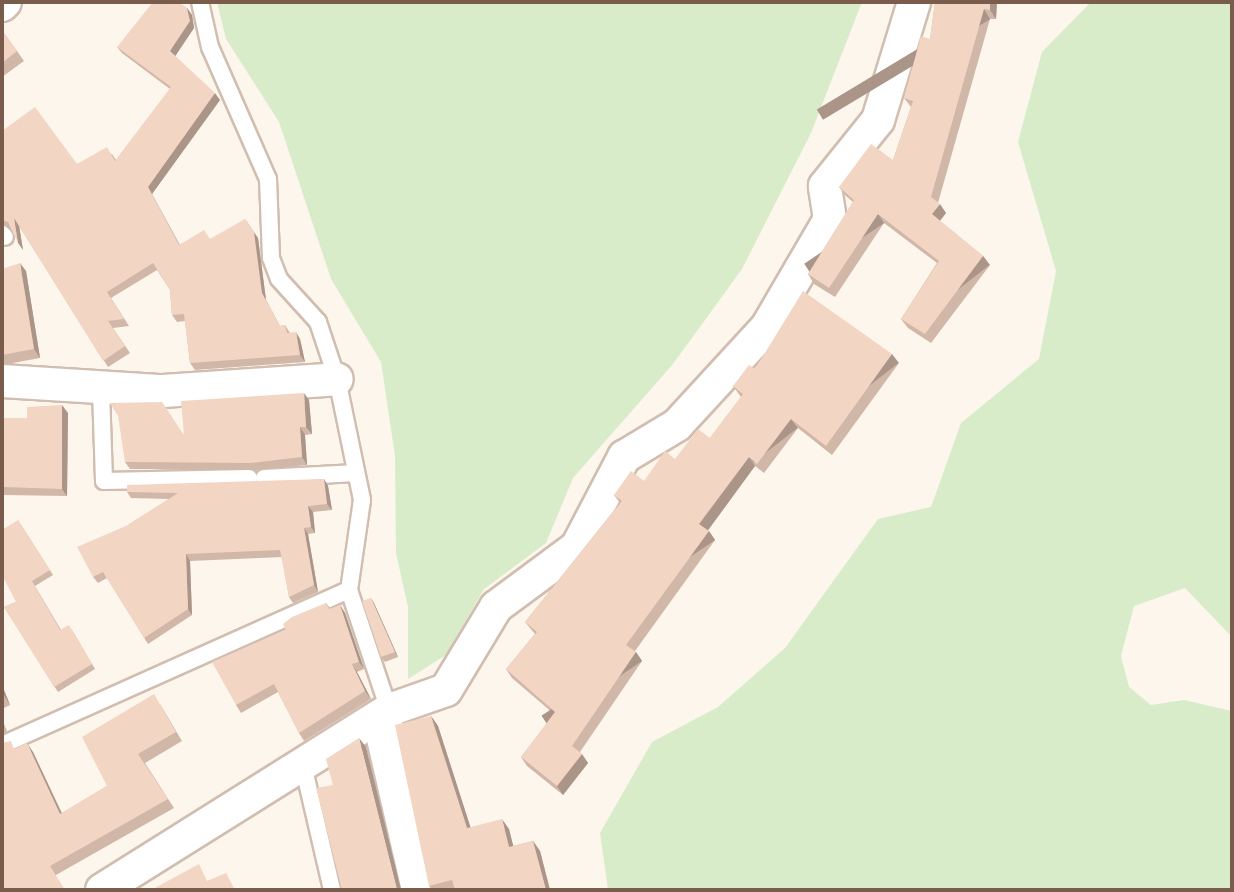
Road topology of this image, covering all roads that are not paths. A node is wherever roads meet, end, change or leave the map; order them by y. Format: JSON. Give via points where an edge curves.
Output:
{"nodes":[{"id":1,"x":200,"y":2,"type":"edge"},
{"id":2,"x":914,"y":2,"type":"edge"},
{"id":3,"x":337,"y":379,"type":"junction"},
{"id":4,"x":2,"y":381,"type":"edge"},
{"id":5,"x":101,"y":390,"type":"junction"},
{"id":6,"x":356,"y":473,"type":"junction"},
{"id":7,"x":349,"y":590,"type":"junction"},
{"id":8,"x":389,"y":710,"type":"junction"},
{"id":9,"x":2,"y":745,"type":"edge"},
{"id":10,"x":303,"y":765,"type":"junction"},
{"id":11,"x":102,"y":890,"type":"edge"},
{"id":12,"x":332,"y":890,"type":"edge"},
{"id":13,"x":418,"y":890,"type":"edge"}],
"edges":[{"from":1,"to":3,"type":"lane","via":[[210,47],[268,179],[271,258],[279,279],[318,322]]},
{"from":2,"to":8,"type":"street","via":[[878,120],[825,186],[830,219],[767,327],[677,425],[624,457],[577,547],[496,607],[446,690]]},
{"from":3,"to":5,"type":"street"},
{"from":3,"to":6,"type":"lane"},
{"from":4,"to":5,"type":"street"},
{"from":5,"to":6,"type":"lane","via":[[104,481]]},
{"from":6,"to":7,"type":"lane","via":[[362,500]]},
{"from":7,"to":8,"type":"lane"},
{"from":7,"to":9,"type":"lane"},
{"from":8,"to":10,"type":"street"},
{"from":8,"to":13,"type":"street","via":[[382,734]]},
{"from":10,"to":11,"type":"street"},
{"from":10,"to":12,"type":"lane"}]}
